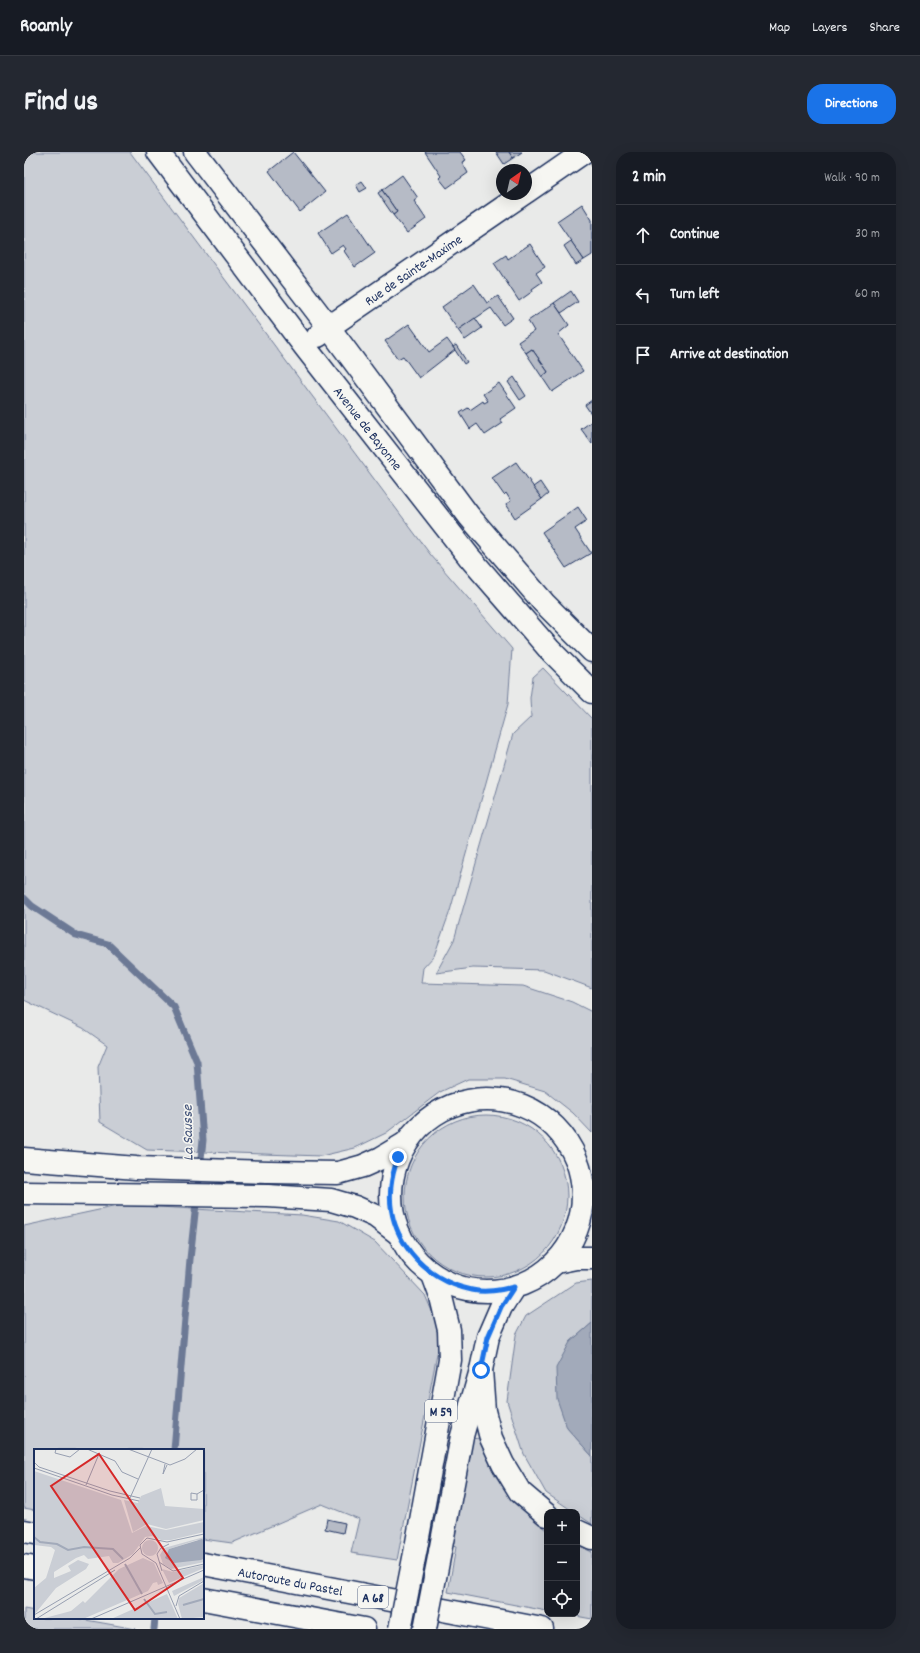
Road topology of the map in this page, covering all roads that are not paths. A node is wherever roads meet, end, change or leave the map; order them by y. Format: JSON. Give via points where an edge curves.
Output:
{"nodes":[{"id":1,"x":158,"y":152,"type":"edge"},
{"id":2,"x":195,"y":152,"type":"edge"},
{"id":3,"x":584,"y":152,"type":"edge"},
{"id":4,"x":592,"y":163,"type":"edge"},
{"id":5,"x":532,"y":188,"type":"edge"},
{"id":6,"x":514,"y":200,"type":"edge"},
{"id":7,"x":329,"y":327,"type":"junction"},
{"id":8,"x":305,"y":347,"type":"junction"},
{"id":9,"x":592,"y":651,"type":"edge"},
{"id":10,"x":590,"y":687,"type":"edge"},
{"id":11,"x":406,"y":1143,"type":"junction"},
{"id":12,"x":24,"y":1159,"type":"edge"},
{"id":13,"x":588,"y":1191,"type":"edge"},
{"id":14,"x":24,"y":1193,"type":"edge"},
{"id":15,"x":399,"y":1234,"type":"junction"},
{"id":16,"x":592,"y":1258,"type":"edge"},
{"id":17,"x":556,"y":1262,"type":"junction"},
{"id":18,"x":434,"y":1275,"type":"junction"},
{"id":19,"x":514,"y":1287,"type":"junction"},
{"id":20,"x":481,"y":1370,"type":"junction"},
{"id":21,"x":544,"y":1512,"type":"edge"},
{"id":22,"x":24,"y":1531,"type":"edge"},
{"id":23,"x":580,"y":1532,"type":"edge"},
{"id":24,"x":34,"y":1533,"type":"edge"},
{"id":25,"x":592,"y":1538,"type":"edge"},
{"id":26,"x":204,"y":1564,"type":"edge"},
{"id":27,"x":24,"y":1566,"type":"edge"},
{"id":28,"x":34,"y":1568,"type":"edge"},
{"id":29,"x":204,"y":1599,"type":"edge"},
{"id":30,"x":364,"y":1629,"type":"edge"},
{"id":31,"x":400,"y":1629,"type":"edge"},
{"id":32,"x":425,"y":1629,"type":"edge"},
{"id":33,"x":542,"y":1629,"type":"edge"}],
"edges":[{"from":1,"to":8,"type":"main road","name":"Avenue de Bayonne"},
{"from":2,"to":7,"type":"main road","name":"Avenue de Bayonne"},
{"from":3,"to":4,"type":"main road"},
{"from":3,"to":5,"type":"main road"},
{"from":6,"to":7,"type":"main road","name":"Rue de Sainte-Maxime"},
{"from":7,"to":8,"type":"main road","name":"Rue de Sainte-Maxime"},
{"from":7,"to":9,"type":"main road","name":"Avenue de Bayonne","via":[[469,516],[544,603]]},
{"from":8,"to":10,"type":"main road","name":"Avenue de Bayonne","via":[[470,558],[549,649]]},
{"from":11,"to":12,"type":"main road","via":[[363,1166],[338,1173],[136,1168]]},
{"from":11,"to":13,"type":"main road","via":[[420,1126],[437,1113],[456,1104],[477,1099],[499,1100],[520,1105],[540,1114],[570,1145]]},
{"from":11,"to":15,"type":"main road","via":[[398,1157],[391,1187],[391,1203]]},
{"from":13,"to":17,"type":"main road","via":[[578,1225],[566,1250]]},
{"from":14,"to":15,"type":"main road","via":[[268,1196],[331,1200],[375,1216]]},
{"from":15,"to":18,"type":"main road","via":[[413,1256]]},
{"from":16,"to":17,"type":"main road"},
{"from":17,"to":19,"type":"main road","via":[[539,1276]]},
{"from":18,"to":19,"type":"main road","via":[[472,1290],[494,1291]]},
{"from":18,"to":31,"type":"main road","number":"M 59","bridge":true,"via":[[448,1330],[450,1360]]},
{"from":19,"to":20,"type":"main road","number":"M 59","via":[[501,1307],[488,1337]]},
{"from":20,"to":21,"type":"main road","via":[[484,1411],[491,1438],[520,1492]]},
{"from":20,"to":32,"type":"main road","number":"M 59","bridge":true,"via":[[462,1436]]},
{"from":22,"to":24,"type":"main road"},
{"from":23,"to":25,"type":"main road"},
{"from":26,"to":33,"type":"main road","name":"Autoroute du Pastel","number":"A 68"},
{"from":27,"to":28,"type":"main road"},
{"from":29,"to":30,"type":"main road","number":"A 68"}]}
